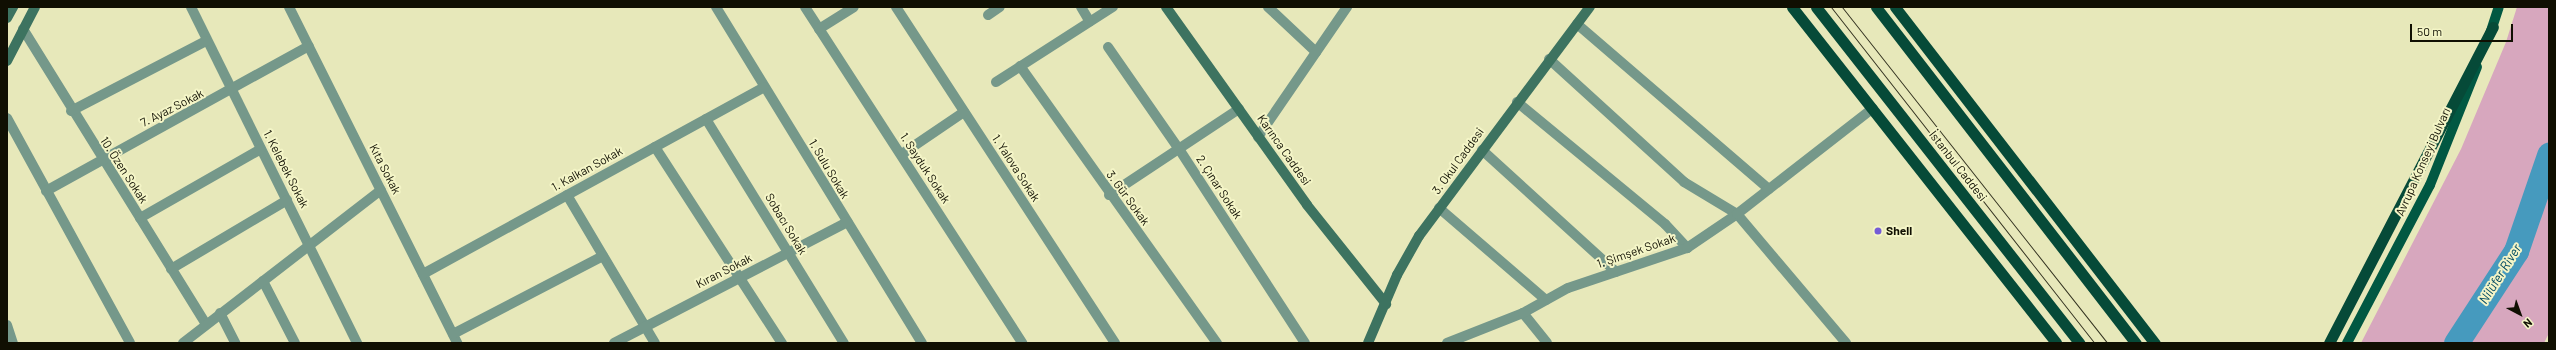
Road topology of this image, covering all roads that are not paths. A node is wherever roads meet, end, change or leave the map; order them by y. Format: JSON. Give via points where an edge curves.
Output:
{"nodes":[{"id":1,"x":13,"y":7,"type":"edge"},
{"id":2,"x":35,"y":7,"type":"edge"},
{"id":3,"x":192,"y":7,"type":"edge"},
{"id":4,"x":289,"y":7,"type":"edge"},
{"id":5,"x":716,"y":7,"type":"edge"},
{"id":6,"x":806,"y":7,"type":"edge"},
{"id":7,"x":854,"y":7,"type":"edge"},
{"id":8,"x":896,"y":7,"type":"edge"},
{"id":9,"x":1000,"y":7,"type":"edge"},
{"id":10,"x":1081,"y":7,"type":"edge"},
{"id":11,"x":1113,"y":7,"type":"edge"},
{"id":12,"x":1166,"y":7,"type":"edge"},
{"id":13,"x":1268,"y":7,"type":"edge"},
{"id":14,"x":1347,"y":7,"type":"edge"},
{"id":15,"x":1590,"y":7,"type":"edge"},
{"id":16,"x":1792,"y":7,"type":"edge"},
{"id":17,"x":1816,"y":7,"type":"edge"},
{"id":18,"x":1876,"y":7,"type":"edge"},
{"id":19,"x":1895,"y":7,"type":"edge"},
{"id":20,"x":2499,"y":7,"type":"edge"},
{"id":21,"x":988,"y":15,"type":"dead end"},
{"id":22,"x":7,"y":18,"type":"edge"},
{"id":23,"x":1090,"y":22,"type":"junction"},
{"id":24,"x":1577,"y":24,"type":"junction"},
{"id":25,"x":2493,"y":27,"type":"junction"},
{"id":26,"x":23,"y":29,"type":"junction"},
{"id":27,"x":819,"y":29,"type":"junction"},
{"id":28,"x":206,"y":42,"type":"junction"},
{"id":29,"x":309,"y":46,"type":"junction"},
{"id":30,"x":1108,"y":47,"type":"dead end"},
{"id":31,"x":1316,"y":52,"type":"junction"},
{"id":32,"x":1549,"y":59,"type":"junction"},
{"id":33,"x":7,"y":61,"type":"edge"},
{"id":34,"x":1020,"y":66,"type":"junction"},
{"id":35,"x":996,"y":82,"type":"dead end"},
{"id":36,"x":764,"y":87,"type":"junction"},
{"id":37,"x":232,"y":91,"type":"junction"},
{"id":38,"x":1517,"y":102,"type":"junction"},
{"id":39,"x":1873,"y":108,"type":"junction"},
{"id":40,"x":1239,"y":109,"type":"junction"},
{"id":41,"x":71,"y":110,"type":"junction"},
{"id":42,"x":964,"y":112,"type":"junction"},
{"id":43,"x":7,"y":118,"type":"edge"},
{"id":44,"x":706,"y":119,"type":"junction"},
{"id":45,"x":1258,"y":137,"type":"junction"},
{"id":46,"x":655,"y":147,"type":"junction"},
{"id":47,"x":261,"y":149,"type":"junction"},
{"id":48,"x":1179,"y":149,"type":"junction"},
{"id":49,"x":1482,"y":150,"type":"junction"},
{"id":50,"x":902,"y":154,"type":"junction"},
{"id":51,"x":101,"y":159,"type":"junction"},
{"id":52,"x":381,"y":190,"type":"junction"},
{"id":53,"x":1769,"y":190,"type":"junction"},
{"id":54,"x":46,"y":191,"type":"junction"},
{"id":55,"x":567,"y":195,"type":"junction"},
{"id":56,"x":1109,"y":195,"type":"junction"},
{"id":57,"x":287,"y":200,"type":"junction"},
{"id":58,"x":1440,"y":208,"type":"junction"},
{"id":59,"x":1737,"y":214,"type":"junction"},
{"id":60,"x":140,"y":218,"type":"junction"},
{"id":61,"x":847,"y":222,"type":"junction"},
{"id":62,"x":311,"y":246,"type":"junction"},
{"id":63,"x":1687,"y":248,"type":"junction"},
{"id":64,"x":788,"y":252,"type":"junction"},
{"id":65,"x":603,"y":256,"type":"junction"},
{"id":66,"x":171,"y":269,"type":"junction"},
{"id":67,"x":1616,"y":272,"type":"junction"},
{"id":68,"x":423,"y":274,"type":"junction"},
{"id":69,"x":740,"y":278,"type":"junction"},
{"id":70,"x":263,"y":281,"type":"junction"},
{"id":71,"x":1546,"y":300,"type":"junction"},
{"id":72,"x":1386,"y":304,"type":"junction"},
{"id":73,"x":220,"y":312,"type":"junction"},
{"id":74,"x":1523,"y":313,"type":"junction"},
{"id":75,"x":205,"y":323,"type":"junction"},
{"id":76,"x":7,"y":325,"type":"edge"},
{"id":77,"x":645,"y":327,"type":"junction"},
{"id":78,"x":455,"y":339,"type":"edge"},
{"id":79,"x":13,"y":343,"type":"edge"},
{"id":80,"x":130,"y":343,"type":"edge"},
{"id":81,"x":183,"y":343,"type":"edge"},
{"id":82,"x":235,"y":343,"type":"edge"},
{"id":83,"x":295,"y":343,"type":"edge"},
{"id":84,"x":357,"y":343,"type":"edge"},
{"id":85,"x":614,"y":343,"type":"edge"},
{"id":86,"x":655,"y":343,"type":"edge"},
{"id":87,"x":782,"y":343,"type":"edge"},
{"id":88,"x":844,"y":343,"type":"edge"},
{"id":89,"x":922,"y":343,"type":"edge"},
{"id":90,"x":1022,"y":343,"type":"edge"},
{"id":91,"x":1115,"y":343,"type":"edge"},
{"id":92,"x":1217,"y":343,"type":"edge"},
{"id":93,"x":1305,"y":343,"type":"edge"},
{"id":94,"x":1368,"y":343,"type":"edge"},
{"id":95,"x":1447,"y":343,"type":"edge"},
{"id":96,"x":1548,"y":343,"type":"edge"},
{"id":97,"x":1846,"y":343,"type":"edge"},
{"id":98,"x":2056,"y":343,"type":"edge"},
{"id":99,"x":2079,"y":343,"type":"edge"},
{"id":100,"x":2136,"y":343,"type":"edge"},
{"id":101,"x":2155,"y":343,"type":"edge"},
{"id":102,"x":2330,"y":343,"type":"edge"},
{"id":103,"x":2347,"y":343,"type":"edge"}],
"edges":[{"from":1,"to":22,"type":"main road"},
{"from":2,"to":26,"type":"main road"},
{"from":3,"to":28,"type":"street","name":"1. Kelebek Sokak"},
{"from":4,"to":29,"type":"street","name":"Kıta Sokak"},
{"from":5,"to":36,"type":"street","name":"1. Sulu Sokak"},
{"from":6,"to":27,"type":"street","name":"1. Sayduk Sokak"},
{"from":7,"to":27,"type":"street"},
{"from":8,"to":42,"type":"street","name":"1. Yalova Sokak"},
{"from":9,"to":21,"type":"street"},
{"from":10,"to":23,"type":"street"},
{"from":11,"to":23,"type":"street"},
{"from":12,"to":40,"type":"main road","name":"Karınca Caddesi"},
{"from":13,"to":31,"type":"street"},
{"from":14,"to":31,"type":"street"},
{"from":15,"to":24,"type":"main road","name":"3. Okul Caddesi"},
{"from":16,"to":39,"type":"highway"},
{"from":17,"to":99,"type":"highway","name":"İstanbul Caddesi"},
{"from":18,"to":100,"type":"highway"},
{"from":19,"to":101,"type":"highway"},
{"from":20,"to":25,"type":"main road","name":"Avrupa Konseyi Bulvarı"},
{"from":23,"to":34,"type":"street"},
{"from":24,"to":32,"type":"main road","name":"3. Okul Caddesi"},
{"from":24,"to":53,"type":"street"},
{"from":25,"to":102,"type":"highway"},
{"from":25,"to":103,"type":"main road","name":"Avrupa Konseyi Bulvarı","via":[[2430,185]]},
{"from":26,"to":33,"type":"main road"},
{"from":26,"to":41,"type":"street","name":"10. Özen Sokak"},
{"from":27,"to":50,"type":"street","name":"1. Sayduk Sokak"},
{"from":28,"to":37,"type":"street","name":"1. Kelebek Sokak"},
{"from":28,"to":41,"type":"street"},
{"from":29,"to":37,"type":"street","name":"7. Ayaz Sokak"},
{"from":29,"to":52,"type":"street","name":"Kıta Sokak"},
{"from":30,"to":48,"type":"street","name":"2. Çınar Sokak"},
{"from":31,"to":45,"type":"street"},
{"from":32,"to":38,"type":"main road","name":"3. Okul Caddesi"},
{"from":32,"to":59,"type":"street","via":[[1684,182]]},
{"from":34,"to":35,"type":"street"},
{"from":34,"to":56,"type":"street","name":"3. Gür Sokak"},
{"from":36,"to":44,"type":"street","name":"1. Kalkan Sokak"},
{"from":36,"to":61,"type":"street","name":"1. Sulu Sokak"},
{"from":37,"to":47,"type":"street","name":"1. Kelebek Sokak"},
{"from":37,"to":51,"type":"street","name":"7. Ayaz Sokak"},
{"from":38,"to":49,"type":"main road","name":"3. Okul Caddesi"},
{"from":38,"to":63,"type":"street","via":[[1665,224]]},
{"from":39,"to":53,"type":"street","name":"1. Şimşek Sokak"},
{"from":39,"to":98,"type":"highway"},
{"from":40,"to":45,"type":"main road","name":"Karınca Caddesi"},
{"from":40,"to":48,"type":"street"},
{"from":41,"to":51,"type":"street","name":"10. Özen Sokak"},
{"from":42,"to":50,"type":"street"},
{"from":42,"to":91,"type":"street","name":"1. Yalova Sokak"},
{"from":43,"to":54,"type":"street"},
{"from":44,"to":46,"type":"street","name":"1. Kalkan Sokak"},
{"from":44,"to":64,"type":"street","name":"Sobacı Sokak"},
{"from":45,"to":72,"type":"main road","name":"Karınca Caddesi","via":[[1306,205]]},
{"from":46,"to":55,"type":"street","name":"1. Kalkan Sokak"},
{"from":46,"to":69,"type":"street"},
{"from":47,"to":57,"type":"street","name":"1. Kelebek Sokak"},
{"from":47,"to":60,"type":"street"},
{"from":48,"to":56,"type":"street"},
{"from":48,"to":93,"type":"street","name":"2. Çınar Sokak"},
{"from":49,"to":58,"type":"main road","name":"3. Okul Caddesi"},
{"from":49,"to":67,"type":"street"},
{"from":50,"to":90,"type":"street","name":"1. Sayduk Sokak"},
{"from":51,"to":54,"type":"street","name":"7. Ayaz Sokak"},
{"from":51,"to":60,"type":"street","name":"10. Özen Sokak"},
{"from":52,"to":62,"type":"street"},
{"from":52,"to":68,"type":"street","name":"Kıta Sokak"},
{"from":53,"to":59,"type":"street","name":"1. Şimşek Sokak"},
{"from":54,"to":80,"type":"street"},
{"from":55,"to":65,"type":"street"},
{"from":55,"to":68,"type":"street","name":"1. Kalkan Sokak"},
{"from":56,"to":92,"type":"street","name":"3. Gür Sokak"},
{"from":57,"to":62,"type":"street","name":"1. Kelebek Sokak"},
{"from":57,"to":66,"type":"street"},
{"from":58,"to":71,"type":"street"},
{"from":58,"to":72,"type":"main road","name":"3. Okul Caddesi","via":[[1400,268]]},
{"from":59,"to":63,"type":"street","name":"1. Şimşek Sokak"},
{"from":59,"to":97,"type":"street"},
{"from":60,"to":66,"type":"street","name":"10. Özen Sokak"},
{"from":61,"to":64,"type":"street","name":"Kıran Sokak"},
{"from":61,"to":89,"type":"street","name":"1. Sulu Sokak"},
{"from":62,"to":70,"type":"street"},
{"from":62,"to":84,"type":"street","name":"1. Kelebek Sokak"},
{"from":63,"to":67,"type":"street","name":"1. Şimşek Sokak"},
{"from":64,"to":69,"type":"street","name":"Kıran Sokak"},
{"from":64,"to":88,"type":"street","name":"Sobacı Sokak"},
{"from":65,"to":77,"type":"street"},
{"from":65,"to":78,"type":"street"},
{"from":66,"to":75,"type":"street","name":"10. Özen Sokak"},
{"from":67,"to":71,"type":"street","name":"1. Şimşek Sokak","via":[[1568,288]]},
{"from":68,"to":78,"type":"street","name":"Kıta Sokak"},
{"from":69,"to":77,"type":"street","name":"Kıran Sokak"},
{"from":69,"to":87,"type":"street"},
{"from":70,"to":73,"type":"street"},
{"from":70,"to":83,"type":"street"},
{"from":71,"to":74,"type":"street","name":"1. Şimşek Sokak"},
{"from":72,"to":94,"type":"main road","name":"3. Okul Caddesi"},
{"from":73,"to":75,"type":"street"},
{"from":73,"to":82,"type":"street"},
{"from":74,"to":95,"type":"street","name":"1. Şimşek Sokak"},
{"from":74,"to":96,"type":"street"},
{"from":75,"to":81,"type":"street"},
{"from":76,"to":79,"type":"street"},
{"from":77,"to":85,"type":"street","name":"Kıran Sokak"},
{"from":77,"to":86,"type":"street"}]}
